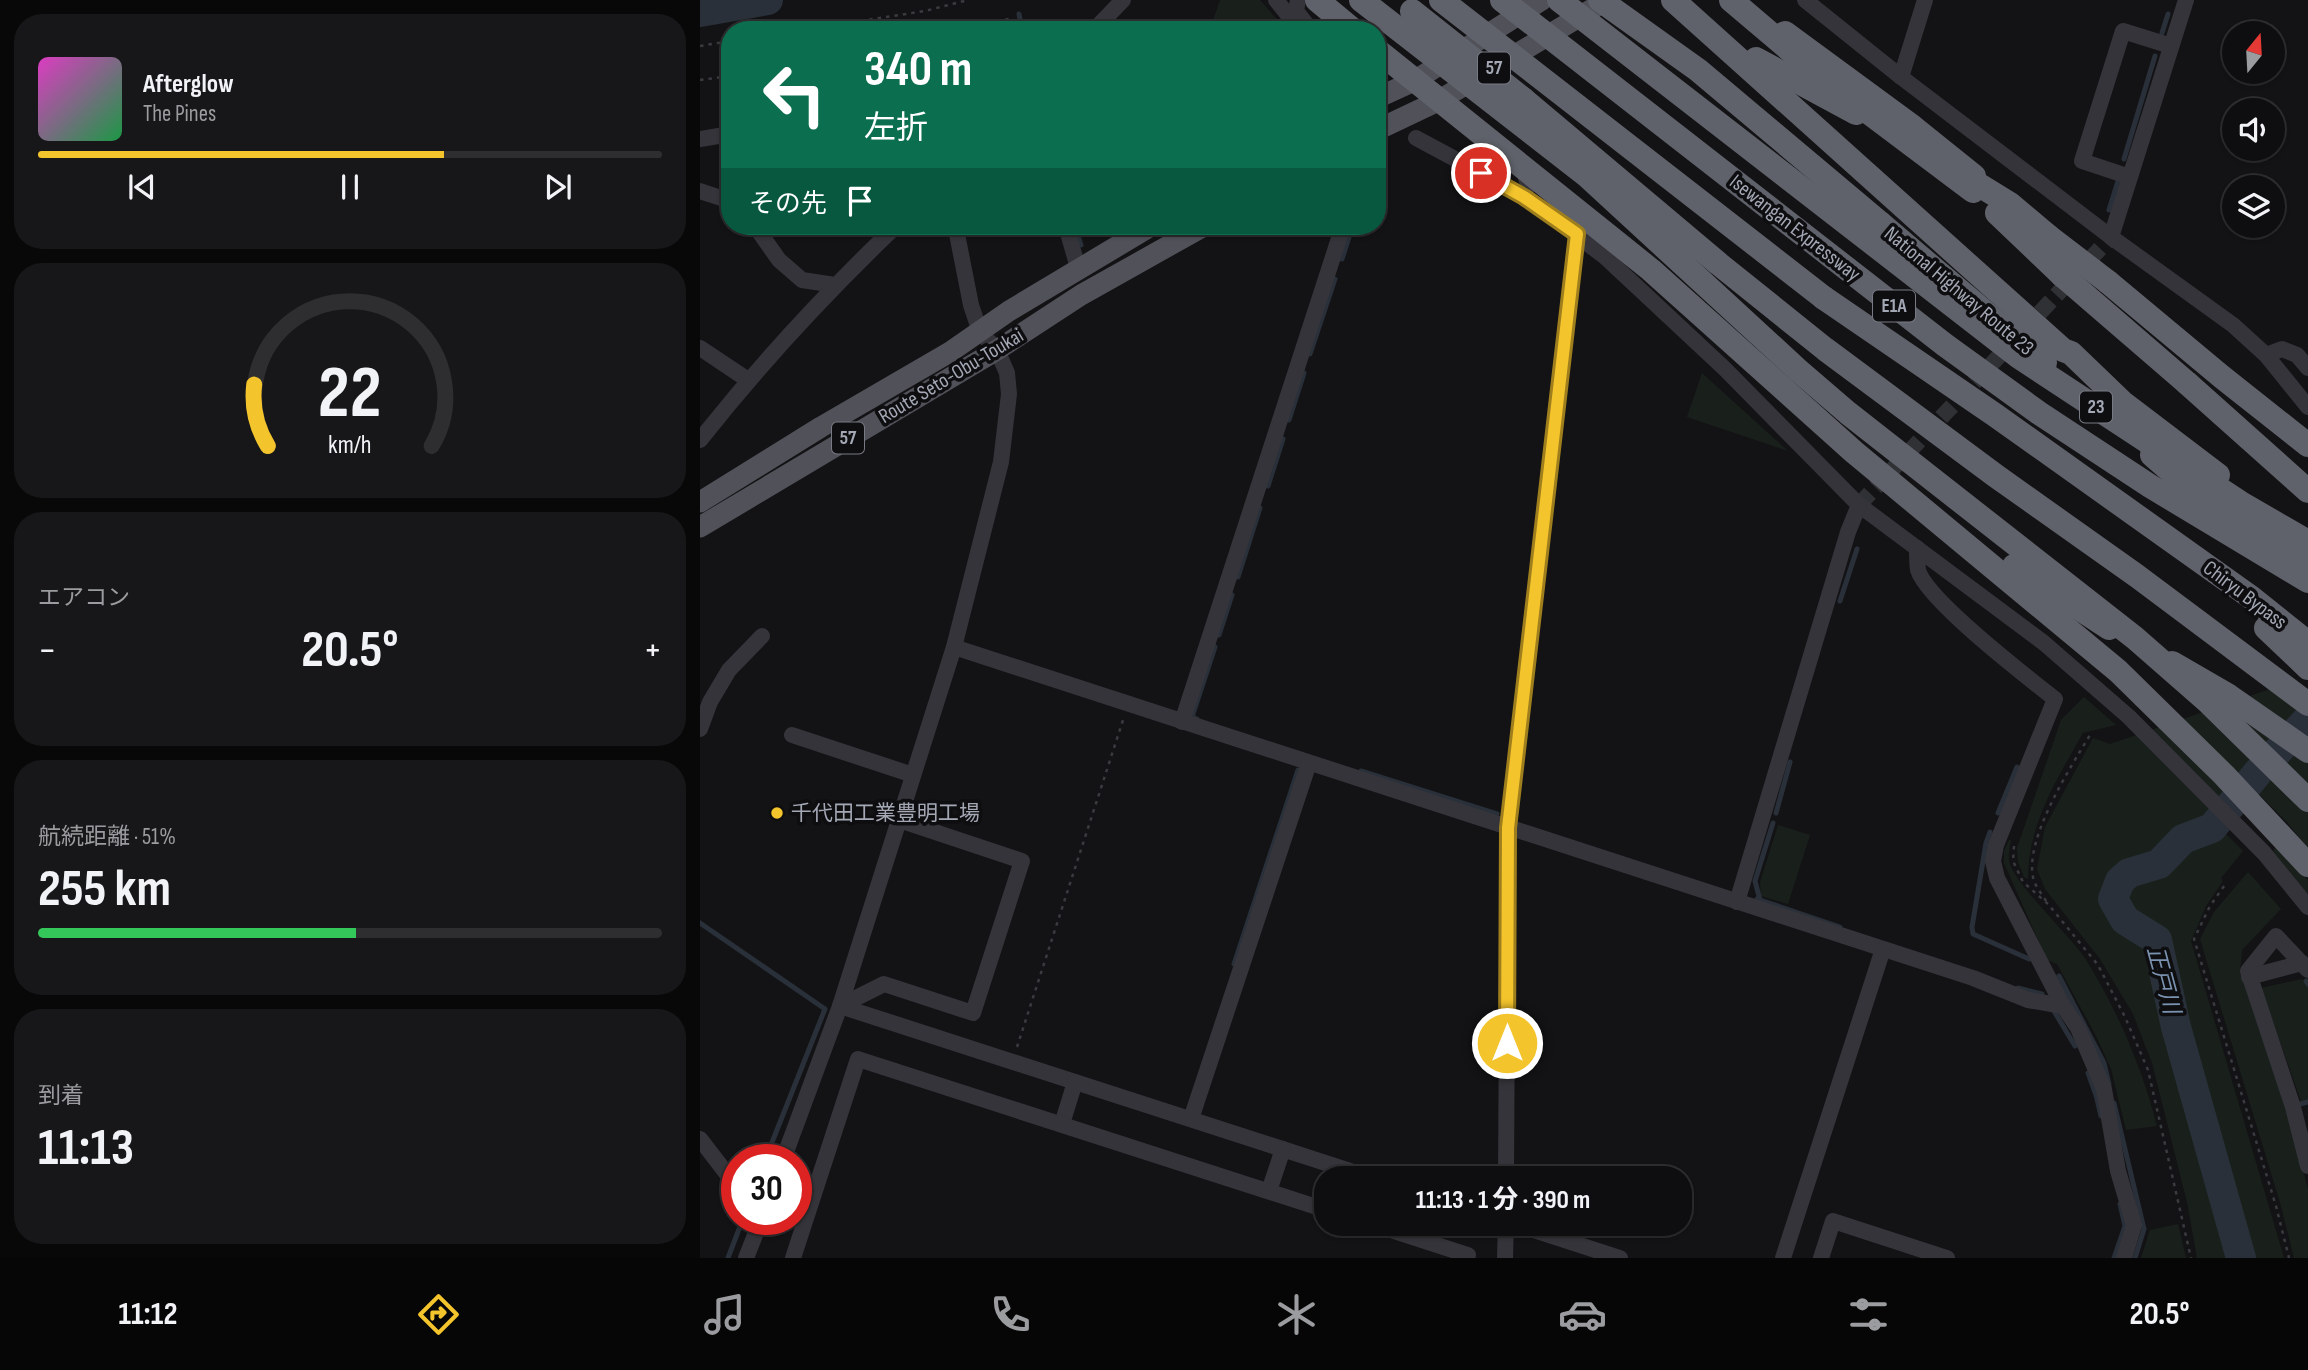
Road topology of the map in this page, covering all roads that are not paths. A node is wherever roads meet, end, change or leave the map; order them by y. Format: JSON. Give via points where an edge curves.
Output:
{"nodes":[{"id":1,"x":1123,"y":0,"type":"edge"},
{"id":2,"x":1276,"y":0,"type":"edge"},
{"id":3,"x":1298,"y":0,"type":"edge"},
{"id":4,"x":1317,"y":0,"type":"edge"},
{"id":5,"x":1361,"y":0,"type":"edge"},
{"id":6,"x":1400,"y":0,"type":"edge"},
{"id":7,"x":1440,"y":0,"type":"edge"},
{"id":8,"x":1502,"y":0,"type":"edge"},
{"id":9,"x":1542,"y":0,"type":"edge"},
{"id":10,"x":1559,"y":0,"type":"edge"},
{"id":11,"x":1600,"y":0,"type":"edge"},
{"id":12,"x":1608,"y":0,"type":"edge"},
{"id":13,"x":1674,"y":0,"type":"edge"},
{"id":14,"x":1729,"y":0,"type":"edge"},
{"id":15,"x":1805,"y":0,"type":"edge"},
{"id":16,"x":1925,"y":0,"type":"edge"},
{"id":17,"x":2186,"y":0,"type":"edge"},
{"id":18,"x":1103,"y":21,"type":"edge"},
{"id":19,"x":1293,"y":21,"type":"edge"},
{"id":20,"x":1304,"y":21,"type":"edge"},
{"id":21,"x":1342,"y":21,"type":"edge"},
{"id":22,"x":1710,"y":32,"type":"junction"},
{"id":23,"x":2171,"y":46,"type":"junction"},
{"id":24,"x":1386,"y":58,"type":"edge"},
{"id":25,"x":1901,"y":77,"type":"junction"},
{"id":26,"x":1414,"y":81,"type":"junction"},
{"id":27,"x":1386,"y":94,"type":"edge"},
{"id":28,"x":1438,"y":101,"type":"junction"},
{"id":29,"x":1386,"y":126,"type":"edge"},
{"id":30,"x":721,"y":136,"type":"edge"},
{"id":31,"x":1416,"y":138,"type":"dead end"},
{"id":32,"x":700,"y":139,"type":"edge"},
{"id":33,"x":1524,"y":169,"type":"junction"},
{"id":34,"x":2130,"y":177,"type":"junction"},
{"id":35,"x":700,"y":191,"type":"edge"},
{"id":36,"x":1524,"y":197,"type":"junction"},
{"id":37,"x":721,"y":198,"type":"edge"},
{"id":38,"x":2010,"y":204,"type":"junction"},
{"id":39,"x":1577,"y":234,"type":"junction"},
{"id":40,"x":761,"y":235,"type":"edge"},
{"id":41,"x":887,"y":235,"type":"edge"},
{"id":42,"x":957,"y":235,"type":"edge"},
{"id":43,"x":1069,"y":235,"type":"edge"},
{"id":44,"x":1135,"y":235,"type":"edge"},
{"id":45,"x":1188,"y":235,"type":"edge"},
{"id":46,"x":1340,"y":235,"type":"edge"},
{"id":47,"x":2111,"y":237,"type":"junction"},
{"id":48,"x":1615,"y":240,"type":"junction"},
{"id":49,"x":1078,"y":268,"type":"junction"},
{"id":50,"x":835,"y":285,"type":"junction"},
{"id":51,"x":980,"y":332,"type":"junction"},
{"id":52,"x":700,"y":348,"type":"edge"},
{"id":53,"x":997,"y":350,"type":"junction"},
{"id":54,"x":2063,"y":350,"type":"junction"},
{"id":55,"x":2266,"y":355,"type":"junction"},
{"id":56,"x":2308,"y":368,"type":"edge"},
{"id":57,"x":748,"y":380,"type":"junction"},
{"id":58,"x":2187,"y":383,"type":"junction"},
{"id":59,"x":2308,"y":407,"type":"edge"},
{"id":60,"x":1936,"y":432,"type":"junction"},
{"id":61,"x":700,"y":440,"type":"edge"},
{"id":62,"x":2308,"y":445,"type":"edge"},
{"id":63,"x":2308,"y":471,"type":"edge"},
{"id":64,"x":2308,"y":491,"type":"edge"},
{"id":65,"x":700,"y":502,"type":"edge"},
{"id":66,"x":1858,"y":505,"type":"junction"},
{"id":67,"x":1919,"y":505,"type":"junction"},
{"id":68,"x":700,"y":527,"type":"edge"},
{"id":69,"x":2308,"y":540,"type":"edge"},
{"id":70,"x":1917,"y":548,"type":"junction"},
{"id":71,"x":2308,"y":567,"type":"edge"},
{"id":72,"x":2308,"y":580,"type":"edge"},
{"id":73,"x":2308,"y":594,"type":"edge"},
{"id":74,"x":762,"y":636,"type":"dead end"},
{"id":75,"x":954,"y":647,"type":"junction"},
{"id":76,"x":2305,"y":657,"type":"edge"},
{"id":77,"x":2308,"y":704,"type":"edge"},
{"id":78,"x":1182,"y":722,"type":"junction"},
{"id":79,"x":700,"y":729,"type":"edge"},
{"id":80,"x":792,"y":735,"type":"dead end"},
{"id":81,"x":2308,"y":751,"type":"edge"},
{"id":82,"x":1310,"y":763,"type":"junction"},
{"id":83,"x":913,"y":775,"type":"junction"},
{"id":84,"x":2308,"y":800,"type":"edge"},
{"id":85,"x":899,"y":820,"type":"junction"},
{"id":86,"x":1508,"y":828,"type":"junction"},
{"id":87,"x":2308,"y":865,"type":"edge"},
{"id":88,"x":1737,"y":902,"type":"junction"},
{"id":89,"x":2308,"y":906,"type":"edge"},
{"id":90,"x":1883,"y":949,"type":"junction"},
{"id":91,"x":2305,"y":967,"type":"edge"},
{"id":92,"x":2249,"y":977,"type":"junction"},
{"id":93,"x":840,"y":1006,"type":"junction"},
{"id":94,"x":2063,"y":1006,"type":"junction"},
{"id":95,"x":1075,"y":1082,"type":"junction"},
{"id":96,"x":1191,"y":1119,"type":"junction"},
{"id":97,"x":1062,"y":1124,"type":"junction"},
{"id":98,"x":700,"y":1139,"type":"edge"},
{"id":99,"x":789,"y":1144,"type":"edge"},
{"id":100,"x":1283,"y":1149,"type":"junction"},
{"id":101,"x":1335,"y":1166,"type":"edge"},
{"id":102,"x":1506,"y":1166,"type":"edge"},
{"id":103,"x":2308,"y":1166,"type":"edge"},
{"id":104,"x":721,"y":1167,"type":"edge"},
{"id":105,"x":1269,"y":1191,"type":"junction"},
{"id":106,"x":1314,"y":1206,"type":"edge"},
{"id":107,"x":755,"y":1235,"type":"edge"},
{"id":108,"x":1409,"y":1236,"type":"edge"},
{"id":109,"x":1506,"y":1236,"type":"edge"},
{"id":110,"x":1552,"y":1236,"type":"edge"},
{"id":111,"x":746,"y":1258,"type":"edge"},
{"id":112,"x":793,"y":1258,"type":"edge"},
{"id":113,"x":1467,"y":1258,"type":"edge"},
{"id":114,"x":1505,"y":1258,"type":"edge"},
{"id":115,"x":1620,"y":1258,"type":"edge"},
{"id":116,"x":1783,"y":1258,"type":"edge"},
{"id":117,"x":1822,"y":1258,"type":"edge"},
{"id":118,"x":1947,"y":1258,"type":"edge"},
{"id":119,"x":2123,"y":1258,"type":"edge"}],
"edges":[{"from":1,"to":18,"type":"street"},
{"from":2,"to":19,"type":"street"},
{"from":3,"to":20,"type":"street","via":[[1296,10]]},
{"from":4,"to":21,"type":"highway"},
{"from":5,"to":84,"type":"highway","bridge":true,"via":[[1586,175],[1848,413],[2135,638]]},
{"from":6,"to":60,"type":"highway","bridge":true,"via":[[1719,264]]},
{"from":7,"to":76,"type":"highway","bridge":true,"via":[[1824,298],[2182,548],[2226,594]]},
{"from":8,"to":72,"type":"highway","name":"Isewangan Expressway","number":"E1A","bridge":true,"via":[[2028,405],[2150,486]]},
{"from":9,"to":26,"type":"main road","number":"57"},
{"from":10,"to":69,"type":"highway","name":"Isewangan Expressway","number":"E1A","bridge":true,"via":[[2019,357],[2241,503]]},
{"from":11,"to":73,"type":"highway","name":"National Highway Route 23","number":"23","bridge":true,"via":[[1698,70],[2210,503]]},
{"from":12,"to":28,"type":"main road","number":"57"},
{"from":13,"to":22,"type":"highway","number":"23"},
{"from":14,"to":38,"type":"highway","via":[[1783,31]]},
{"from":14,"to":58,"type":"highway","bridge":true,"via":[[1824,79],[1973,191]]},
{"from":15,"to":25,"type":"street"},
{"from":16,"to":25,"type":"street"},
{"from":17,"to":23,"type":"street"},
{"from":22,"to":38,"type":"highway"},
{"from":22,"to":54,"type":"highway","number":"23"},
{"from":23,"to":34,"type":"street"},
{"from":23,"to":34,"type":"street","via":[[2123,31],[2082,162]]},
{"from":24,"to":26,"type":"highway"},
{"from":25,"to":47,"type":"street"},
{"from":26,"to":27,"type":"main road","number":"57"},
{"from":26,"to":28,"type":"highway"},
{"from":28,"to":29,"type":"main road","number":"57"},
{"from":28,"to":33,"type":"highway"},
{"from":30,"to":32,"type":"street"},
{"from":31,"to":36,"type":"street"},
{"from":33,"to":36,"type":"street","via":[[1528,184]]},
{"from":33,"to":48,"type":"highway"},
{"from":34,"to":47,"type":"street"},
{"from":35,"to":37,"type":"street"},
{"from":36,"to":39,"type":"street"},
{"from":38,"to":62,"type":"highway","bridge":true},
{"from":39,"to":66,"type":"street","via":[[1725,369]]},
{"from":39,"to":86,"type":"street"},
{"from":40,"to":50,"type":"street","via":[[779,260],[802,280]]},
{"from":41,"to":50,"type":"street"},
{"from":42,"to":51,"type":"street"},
{"from":43,"to":49,"type":"street"},
{"from":44,"to":49,"type":"main road","name":"Route Seto-Obu-Toukai","number":"57"},
{"from":45,"to":53,"type":"main road","name":"Route Seto-Obu-Toukai","number":"57","via":[[1081,295]]},
{"from":46,"to":78,"type":"street"},
{"from":47,"to":55,"type":"street","via":[[2233,325]]},
{"from":48,"to":60,"type":"highway","via":[[1707,280]]},
{"from":48,"to":67,"type":"highway"},
{"from":49,"to":51,"type":"main road","name":"Route Seto-Obu-Toukai","number":"57"},
{"from":50,"to":57,"type":"street"},
{"from":51,"to":53,"type":"street"},
{"from":51,"to":65,"type":"main road","name":"Route Seto-Obu-Toukai","number":"57"},
{"from":52,"to":57,"type":"street"},
{"from":53,"to":68,"type":"main road","name":"Route Seto-Obu-Toukai","number":"57"},
{"from":53,"to":75,"type":"street","via":[[1007,373],[1009,394],[1004,441]]},
{"from":54,"to":69,"type":"highway","number":"23","via":[[2176,444]]},
{"from":54,"to":71,"type":"highway","via":[[2087,379]]},
{"from":55,"to":56,"type":"street","via":[[2282,349],[2297,355]]},
{"from":55,"to":59,"type":"street"},
{"from":57,"to":61,"type":"street"},
{"from":58,"to":63,"type":"highway"},
{"from":58,"to":64,"type":"highway"},
{"from":60,"to":77,"type":"highway"},
{"from":66,"to":70,"type":"street"},
{"from":66,"to":88,"type":"street"},
{"from":67,"to":81,"type":"highway","bridge":true,"via":[[2082,612],[2229,696]]},
{"from":67,"to":87,"type":"highway","via":[[2118,671]]},
{"from":70,"to":89,"type":"street","via":[[2044,643],[2129,716],[2264,853]]},
{"from":70,"to":94,"type":"street","via":[[1919,571],[1932,591],[1992,649],[2055,699],[1993,861],[1997,878]]},
{"from":74,"to":79,"type":"street","via":[[729,670]]},
{"from":75,"to":78,"type":"street"},
{"from":75,"to":83,"type":"street"},
{"from":78,"to":82,"type":"street"},
{"from":80,"to":83,"type":"street"},
{"from":82,"to":86,"type":"street"},
{"from":82,"to":96,"type":"street"},
{"from":83,"to":85,"type":"street"},
{"from":85,"to":93,"type":"street"},
{"from":85,"to":93,"type":"street","via":[[1022,861],[1018,874],[973,1013],[884,984]]},
{"from":86,"to":88,"type":"street"},
{"from":86,"to":102,"type":"street"},
{"from":88,"to":90,"type":"street"},
{"from":90,"to":94,"type":"street","via":[[2028,1000]]},
{"from":90,"to":116,"type":"street"},
{"from":91,"to":92,"type":"street"},
{"from":91,"to":92,"type":"street","via":[[2276,936],[2248,971]]},
{"from":92,"to":103,"type":"street"},
{"from":93,"to":95,"type":"street"},
{"from":93,"to":99,"type":"street"},
{"from":94,"to":119,"type":"street","via":[[2078,1028],[2104,1089],[2118,1171],[2134,1225]]},
{"from":95,"to":96,"type":"street"},
{"from":95,"to":97,"type":"street"},
{"from":96,"to":100,"type":"street"},
{"from":97,"to":105,"type":"street"},
{"from":97,"to":112,"type":"street","via":[[858,1059]]},
{"from":98,"to":104,"type":"street"},
{"from":100,"to":101,"type":"street"},
{"from":100,"to":105,"type":"street"},
{"from":105,"to":106,"type":"street"},
{"from":107,"to":111,"type":"street"},
{"from":108,"to":113,"type":"street"},
{"from":109,"to":114,"type":"street"},
{"from":110,"to":115,"type":"street"},
{"from":117,"to":118,"type":"street","via":[[1833,1222]]}]}
